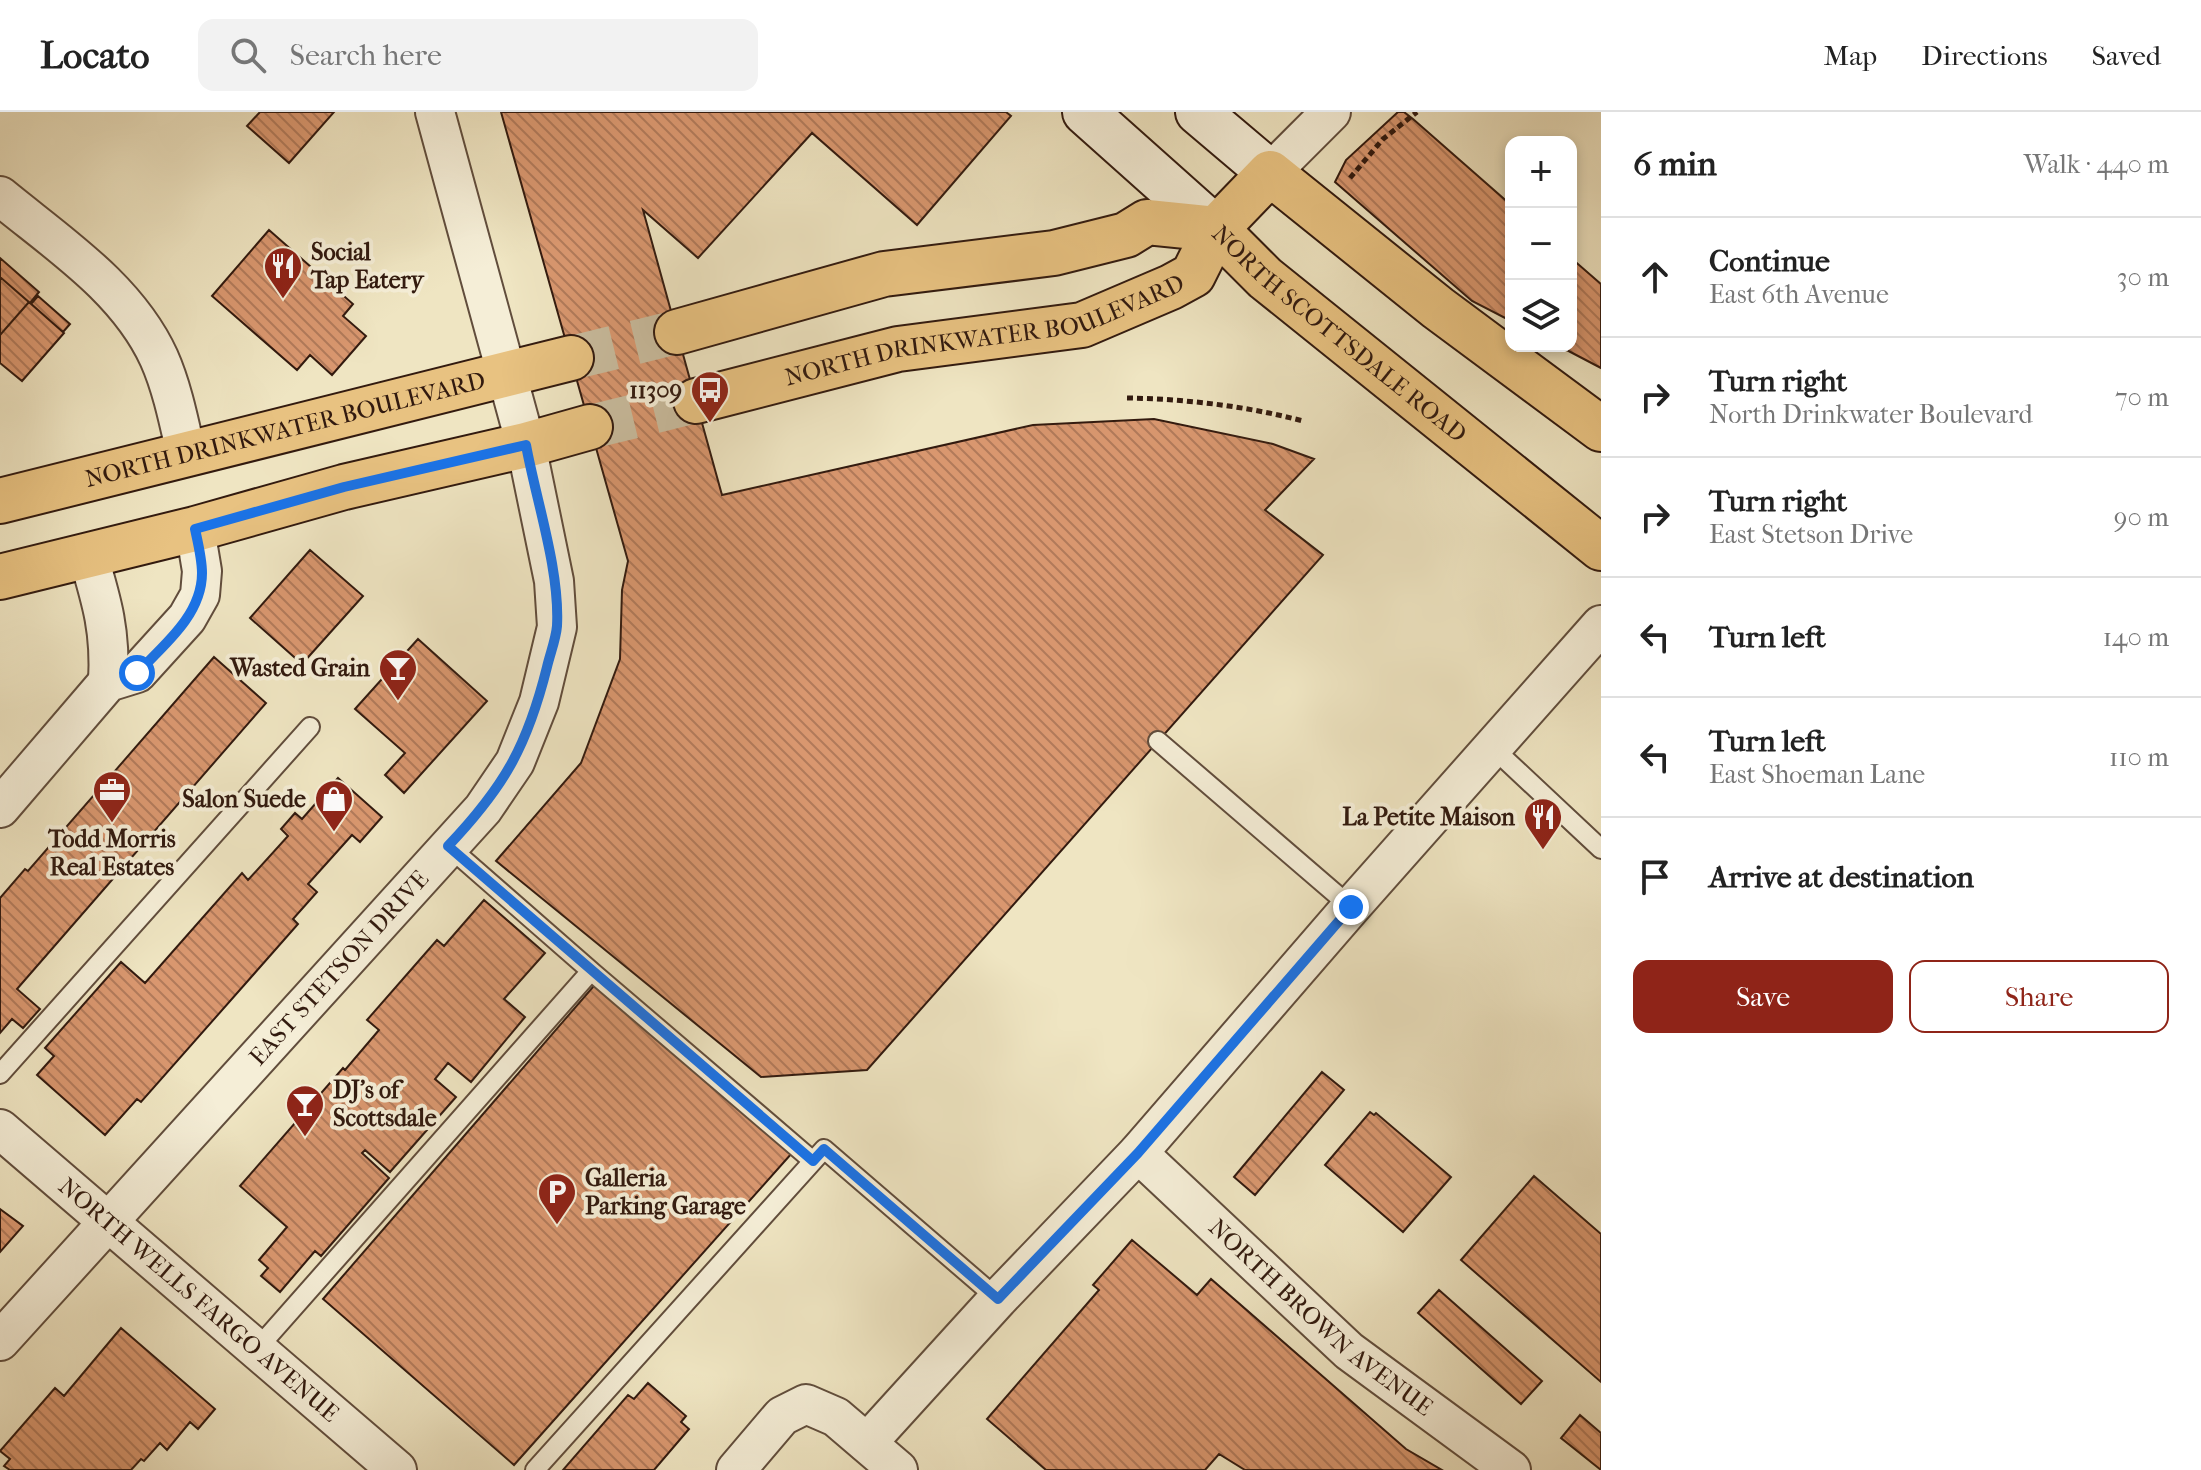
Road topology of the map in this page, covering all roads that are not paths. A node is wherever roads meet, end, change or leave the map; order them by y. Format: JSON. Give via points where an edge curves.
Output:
{"nodes":[{"id":1,"x":435,"y":112,"type":"edge"},
{"id":2,"x":1085,"y":112,"type":"edge"},
{"id":3,"x":1198,"y":112,"type":"edge"},
{"id":4,"x":1331,"y":112,"type":"edge"},
{"id":5,"x":1270,"y":173,"type":"junction"},
{"id":6,"x":0,"y":196,"type":"edge"},
{"id":7,"x":1216,"y":229,"type":"junction"},
{"id":8,"x":677,"y":332,"type":"tunnel mouth"},
{"id":9,"x":571,"y":358,"type":"tunnel mouth"},
{"id":10,"x":506,"y":374,"type":"junction"},
{"id":11,"x":696,"y":401,"type":"tunnel mouth"},
{"id":12,"x":590,"y":427,"type":"tunnel mouth"},
{"id":13,"x":1601,"y":429,"type":"edge"},
{"id":14,"x":526,"y":445,"type":"junction"},
{"id":15,"x":186,"y":453,"type":"junction"},
{"id":16,"x":0,"y":501,"type":"edge"},
{"id":17,"x":195,"y":529,"type":"junction"},
{"id":18,"x":1601,"y":548,"type":"edge"},
{"id":19,"x":88,"y":555,"type":"junction"},
{"id":20,"x":0,"y":577,"type":"edge"},
{"id":21,"x":1601,"y":625,"type":"edge"},
{"id":22,"x":108,"y":682,"type":"junction"},
{"id":23,"x":310,"y":727,"type":"dead end"},
{"id":24,"x":1158,"y":741,"type":"dead end"},
{"id":25,"x":1492,"y":747,"type":"junction"},
{"id":26,"x":0,"y":808,"type":"edge"},
{"id":27,"x":448,"y":846,"type":"junction"},
{"id":28,"x":1601,"y":849,"type":"edge"},
{"id":29,"x":1351,"y":907,"type":"junction"},
{"id":30,"x":591,"y":971,"type":"junction"},
{"id":31,"x":0,"y":1074,"type":"edge"},
{"id":32,"x":0,"y":1129,"type":"edge"},
{"id":33,"x":1138,"y":1153,"type":"junction"},
{"id":34,"x":813,"y":1161,"type":"junction"},
{"id":35,"x":107,"y":1223,"type":"junction"},
{"id":36,"x":998,"y":1299,"type":"junction"},
{"id":37,"x":0,"y":1341,"type":"edge"},
{"id":38,"x":256,"y":1350,"type":"junction"},
{"id":39,"x":867,"y":1443,"type":"junction"},
{"id":40,"x":397,"y":1470,"type":"edge"},
{"id":41,"x":535,"y":1470,"type":"edge"},
{"id":42,"x":736,"y":1470,"type":"edge"},
{"id":43,"x":898,"y":1470,"type":"edge"},
{"id":44,"x":1511,"y":1470,"type":"edge"}],
"edges":[{"from":1,"to":10,"type":"street","name":"EAST STETSON DRIVE"},
{"from":2,"to":7,"type":"main road","name":"NORTH SCOTTSDALE ROAD"},
{"from":3,"to":5,"type":"main road"},
{"from":4,"to":5,"type":"street"},
{"from":5,"to":7,"type":"main road","name":"NORTH DRINKWATER BOULEVARD"},
{"from":5,"to":13,"type":"main road","via":[[1438,308]]},
{"from":6,"to":15,"type":"street","via":[[101,279],[133,315],[159,358]]},
{"from":7,"to":8,"type":"main road","via":[[1147,222],[1126,235],[1054,253],[884,274]]},
{"from":7,"to":11,"type":"main road","name":"NORTH DRINKWATER BOULEVARD","via":[[1193,275],[1082,325],[898,349]]},
{"from":7,"to":18,"type":"main road","name":"NORTH SCOTTSDALE ROAD","via":[[1265,278]]},
{"from":9,"to":10,"type":"main road","name":"NORTH DRINKWATER BOULEVARD"},
{"from":10,"to":14,"type":"street","name":"EAST STETSON DRIVE"},
{"from":10,"to":15,"type":"main road","name":"NORTH DRINKWATER BOULEVARD"},
{"from":12,"to":14,"type":"main road"},
{"from":14,"to":17,"type":"main road","via":[[344,487]]},
{"from":14,"to":27,"type":"street","name":"EAST STETSON DRIVE","via":[[554,581],[557,627],[539,702],[515,762],[483,809]]},
{"from":15,"to":16,"type":"main road","name":"NORTH DRINKWATER BOULEVARD"},
{"from":17,"to":19,"type":"main road"},
{"from":17,"to":22,"type":"street","via":[[200,595],[187,618],[137,673]]},
{"from":19,"to":20,"type":"main road"},
{"from":19,"to":22,"type":"street","via":[[105,610]]},
{"from":21,"to":25,"type":"street"},
{"from":22,"to":26,"type":"street"},
{"from":23,"to":31,"type":"lane"},
{"from":24,"to":29,"type":"lane"},
{"from":25,"to":28,"type":"lane"},
{"from":25,"to":29,"type":"street"},
{"from":27,"to":30,"type":"lane"},
{"from":27,"to":35,"type":"street","name":"EAST STETSON DRIVE"},
{"from":29,"to":33,"type":"street"},
{"from":30,"to":34,"type":"lane"},
{"from":30,"to":38,"type":"lane"},
{"from":32,"to":35,"type":"street","name":"NORTH WELLS FARGO AVENUE"},
{"from":33,"to":36,"type":"street"},
{"from":33,"to":44,"type":"street","name":"NORTH BROWN AVENUE","via":[[1349,1351]]},
{"from":34,"to":36,"type":"lane","via":[[824,1149]]},
{"from":34,"to":41,"type":"lane"},
{"from":35,"to":37,"type":"street","name":"EAST STETSON DRIVE"},
{"from":35,"to":38,"type":"street","name":"NORTH WELLS FARGO AVENUE"},
{"from":36,"to":39,"type":"street"},
{"from":38,"to":40,"type":"street","name":"NORTH WELLS FARGO AVENUE"},
{"from":39,"to":42,"type":"street","via":[[836,1417],[806,1404],[782,1416]]},
{"from":39,"to":43,"type":"street"}]}
